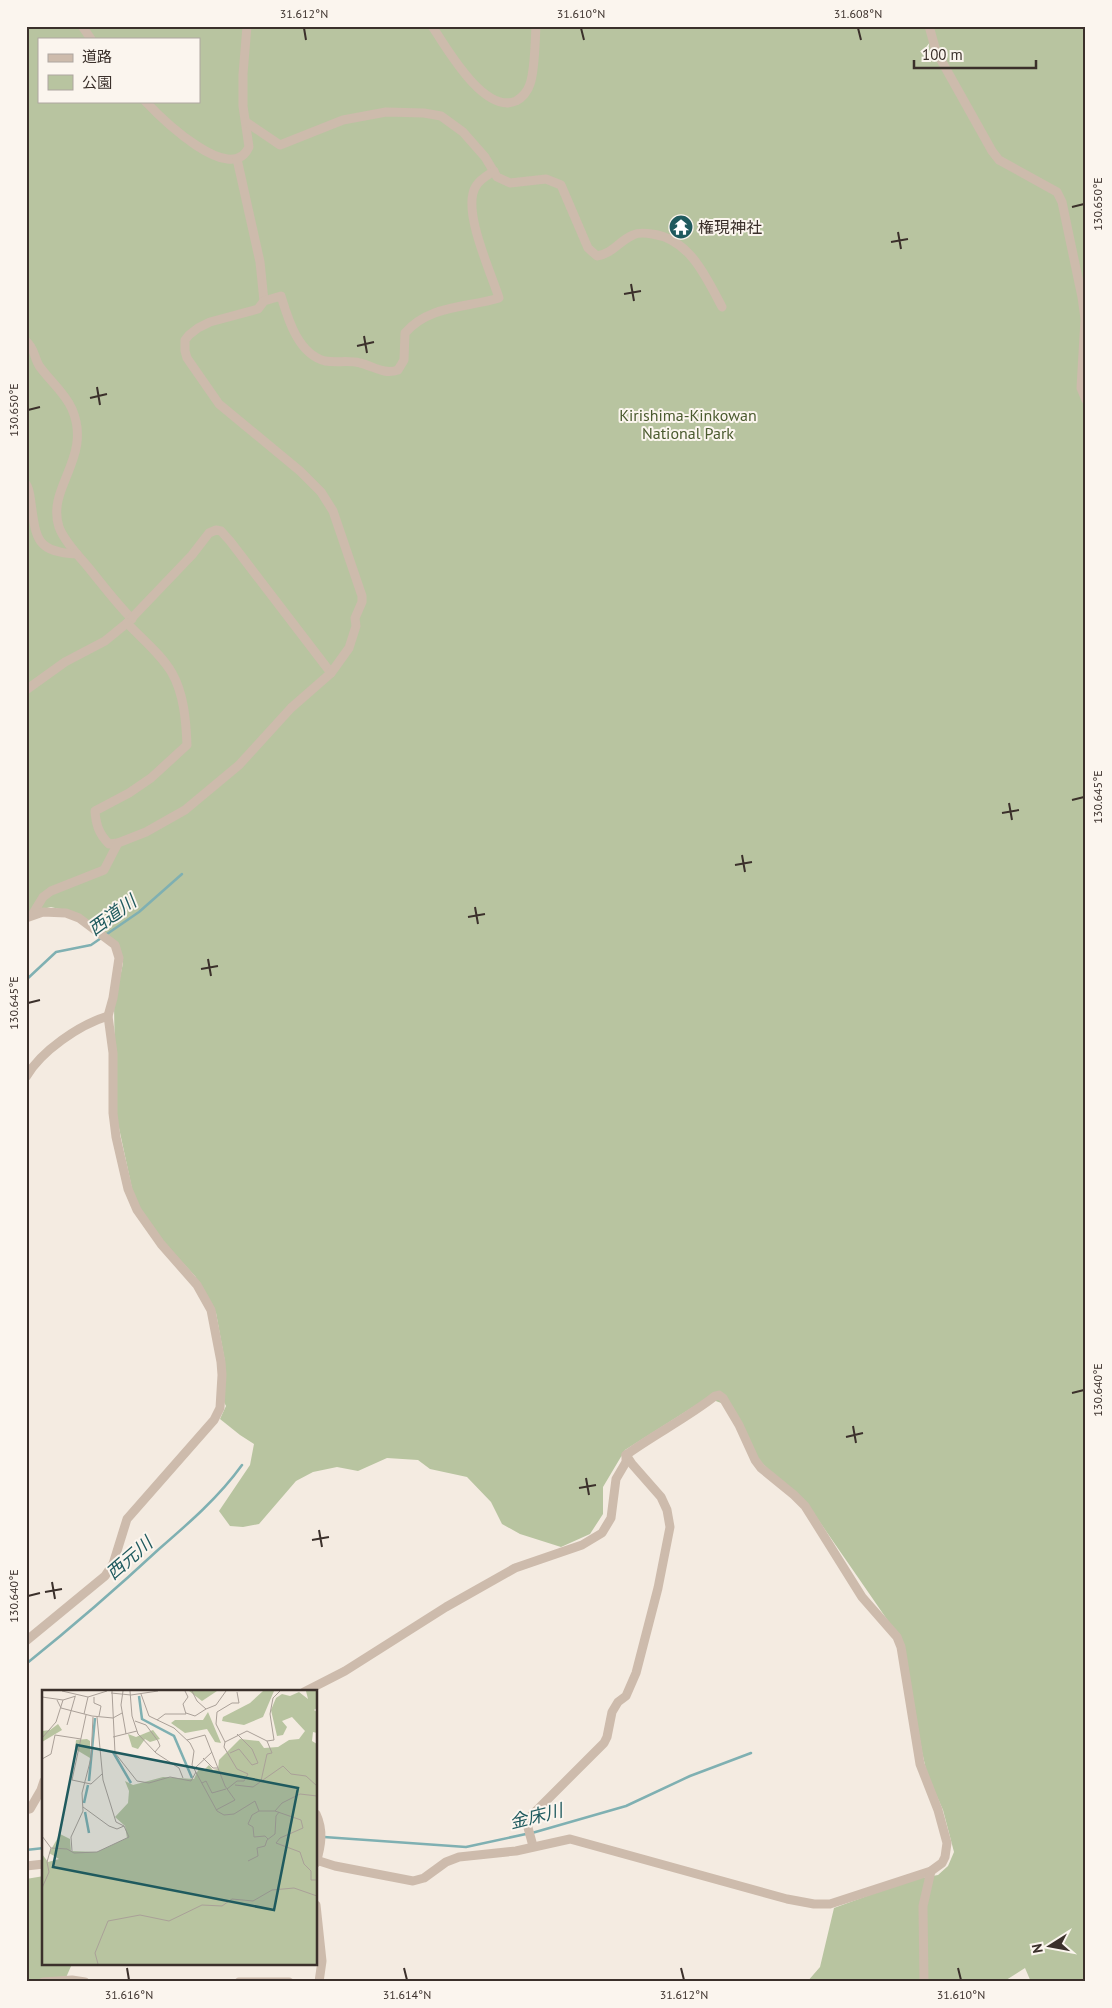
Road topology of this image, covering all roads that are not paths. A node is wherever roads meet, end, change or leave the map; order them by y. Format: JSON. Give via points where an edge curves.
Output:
{"nodes":[{"id":1,"x":82,"y":26,"type":"edge"},
{"id":2,"x":247,"y":26,"type":"edge"},
{"id":3,"x":432,"y":26,"type":"edge"},
{"id":4,"x":536,"y":26,"type":"edge"},
{"id":5,"x":929,"y":26,"type":"edge"},
{"id":6,"x":90,"y":38,"type":"edge"},
{"id":7,"x":146,"y":102,"type":"edge"},
{"id":8,"x":246,"y":122,"type":"junction"},
{"id":9,"x":237,"y":159,"type":"junction"},
{"id":10,"x":494,"y":172,"type":"junction"},
{"id":11,"x":264,"y":301,"type":"junction"},
{"id":12,"x":722,"y":307,"type":"dead end"},
{"id":13,"x":26,"y":341,"type":"edge"},
{"id":14,"x":1086,"y":400,"type":"edge"},
{"id":15,"x":26,"y":484,"type":"edge"},
{"id":16,"x":77,"y":554,"type":"junction"},
{"id":17,"x":130,"y":621,"type":"junction"},
{"id":18,"x":331,"y":673,"type":"junction"},
{"id":19,"x":26,"y":690,"type":"edge"},
{"id":20,"x":118,"y":843,"type":"junction"},
{"id":21,"x":29,"y":916,"type":"edge"},
{"id":22,"x":108,"y":1016,"type":"junction"},
{"id":23,"x":26,"y":1078,"type":"edge"},
{"id":24,"x":626,"y":1455,"type":"junction"},
{"id":25,"x":26,"y":1641,"type":"edge"},
{"id":26,"x":308,"y":1690,"type":"edge"},
{"id":27,"x":42,"y":1787,"type":"edge"},
{"id":28,"x":26,"y":1810,"type":"edge"},
{"id":29,"x":318,"y":1819,"type":"edge"},
{"id":30,"x":532,"y":1843,"type":"junction"},
{"id":31,"x":318,"y":1857,"type":"edge"},
{"id":32,"x":318,"y":1861,"type":"edge"},
{"id":33,"x":42,"y":1864,"type":"edge"},
{"id":34,"x":26,"y":1866,"type":"edge"},
{"id":35,"x":931,"y":1871,"type":"junction"},
{"id":36,"x":318,"y":1924,"type":"edge"},
{"id":37,"x":43,"y":1982,"type":"edge"},
{"id":38,"x":85,"y":1982,"type":"edge"},
{"id":39,"x":240,"y":1982,"type":"edge"},
{"id":40,"x":289,"y":1982,"type":"edge"},
{"id":41,"x":319,"y":1982,"type":"edge"},
{"id":42,"x":924,"y":1982,"type":"edge"}],
"edges":[{"from":1,"to":6,"type":"street"},
{"from":2,"to":8,"type":"street","via":[[243,74]]},
{"from":3,"to":4,"type":"street","via":[[470,80],[484,93],[504,103],[512,103],[520,99],[530,84]]},
{"from":5,"to":14,"type":"street","via":[[936,51],[999,160],[1056,192],[1062,202],[1085,319],[1081,388]]},
{"from":7,"to":9,"type":"street","via":[[198,146],[218,158]]},
{"from":8,"to":9,"type":"street","via":[[249,147]]},
{"from":8,"to":10,"type":"street","via":[[280,144],[343,120],[386,112],[441,116],[463,132]]},
{"from":9,"to":11,"type":"street","via":[[260,262]]},
{"from":10,"to":11,"type":"street","via":[[476,184],[471,203],[478,240],[499,298],[436,311],[418,320],[404,332],[404,360],[398,370],[384,372],[362,363],[326,361],[316,357],[293,332],[281,296]]},
{"from":10,"to":12,"type":"street","via":[[510,183],[546,180],[561,185],[588,248],[596,256],[609,253],[633,235],[644,232],[667,238],[683,247],[702,271]]},
{"from":11,"to":18,"type":"street","via":[[258,309],[198,328],[188,335],[185,351],[219,404],[300,471],[321,492],[333,511],[362,598],[349,648]]},
{"from":13,"to":16,"type":"street","via":[[40,367],[65,396],[73,411],[79,440],[56,509],[59,527]]},
{"from":15,"to":16,"type":"street","via":[[40,542],[58,553]]},
{"from":16,"to":17,"type":"street"},
{"from":17,"to":18,"type":"street","via":[[209,533],[219,530]]},
{"from":17,"to":19,"type":"street","via":[[105,641],[65,662]]},
{"from":17,"to":20,"type":"street","via":[[171,672],[179,689],[187,746],[152,778],[95,811],[101,836],[109,844]]},
{"from":18,"to":20,"type":"street","via":[[292,708],[239,765],[185,810],[146,832]]},
{"from":20,"to":21,"type":"street","via":[[104,870],[51,891]]},
{"from":21,"to":22,"type":"street","via":[[54,911],[66,913],[112,941],[119,958]]},
{"from":22,"to":23,"type":"street","via":[[95,1020],[54,1046]]},
{"from":22,"to":25,"type":"street","via":[[113,1053],[113,1113],[128,1189],[137,1210],[197,1285],[211,1310],[221,1362],[222,1393],[214,1420],[127,1519],[106,1576]]},
{"from":24,"to":26,"type":"street","via":[[626,1462],[616,1479],[611,1518],[602,1534],[582,1545],[515,1568]]},
{"from":24,"to":30,"type":"street","via":[[662,1497],[667,1510],[670,1527],[658,1588],[636,1673],[626,1696],[612,1712],[607,1737],[529,1818]]},
{"from":24,"to":35,"type":"street","via":[[719,1395],[732,1411],[761,1468],[805,1506],[862,1596],[897,1637],[904,1655],[920,1764],[947,1843],[946,1857]]},
{"from":27,"to":28,"type":"street","via":[[30,1809]]},
{"from":29,"to":31,"type":"street","via":[[322,1828]]},
{"from":30,"to":32,"type":"street","via":[[491,1855],[459,1858],[413,1881]]},
{"from":30,"to":35,"type":"street","via":[[576,1840],[814,1904],[830,1904]]},
{"from":33,"to":34,"type":"street"},
{"from":35,"to":42,"type":"street","via":[[923,1917]]},
{"from":36,"to":41,"type":"street","via":[[322,1961]]},
{"from":37,"to":38,"type":"street"},
{"from":39,"to":40,"type":"street"}]}
